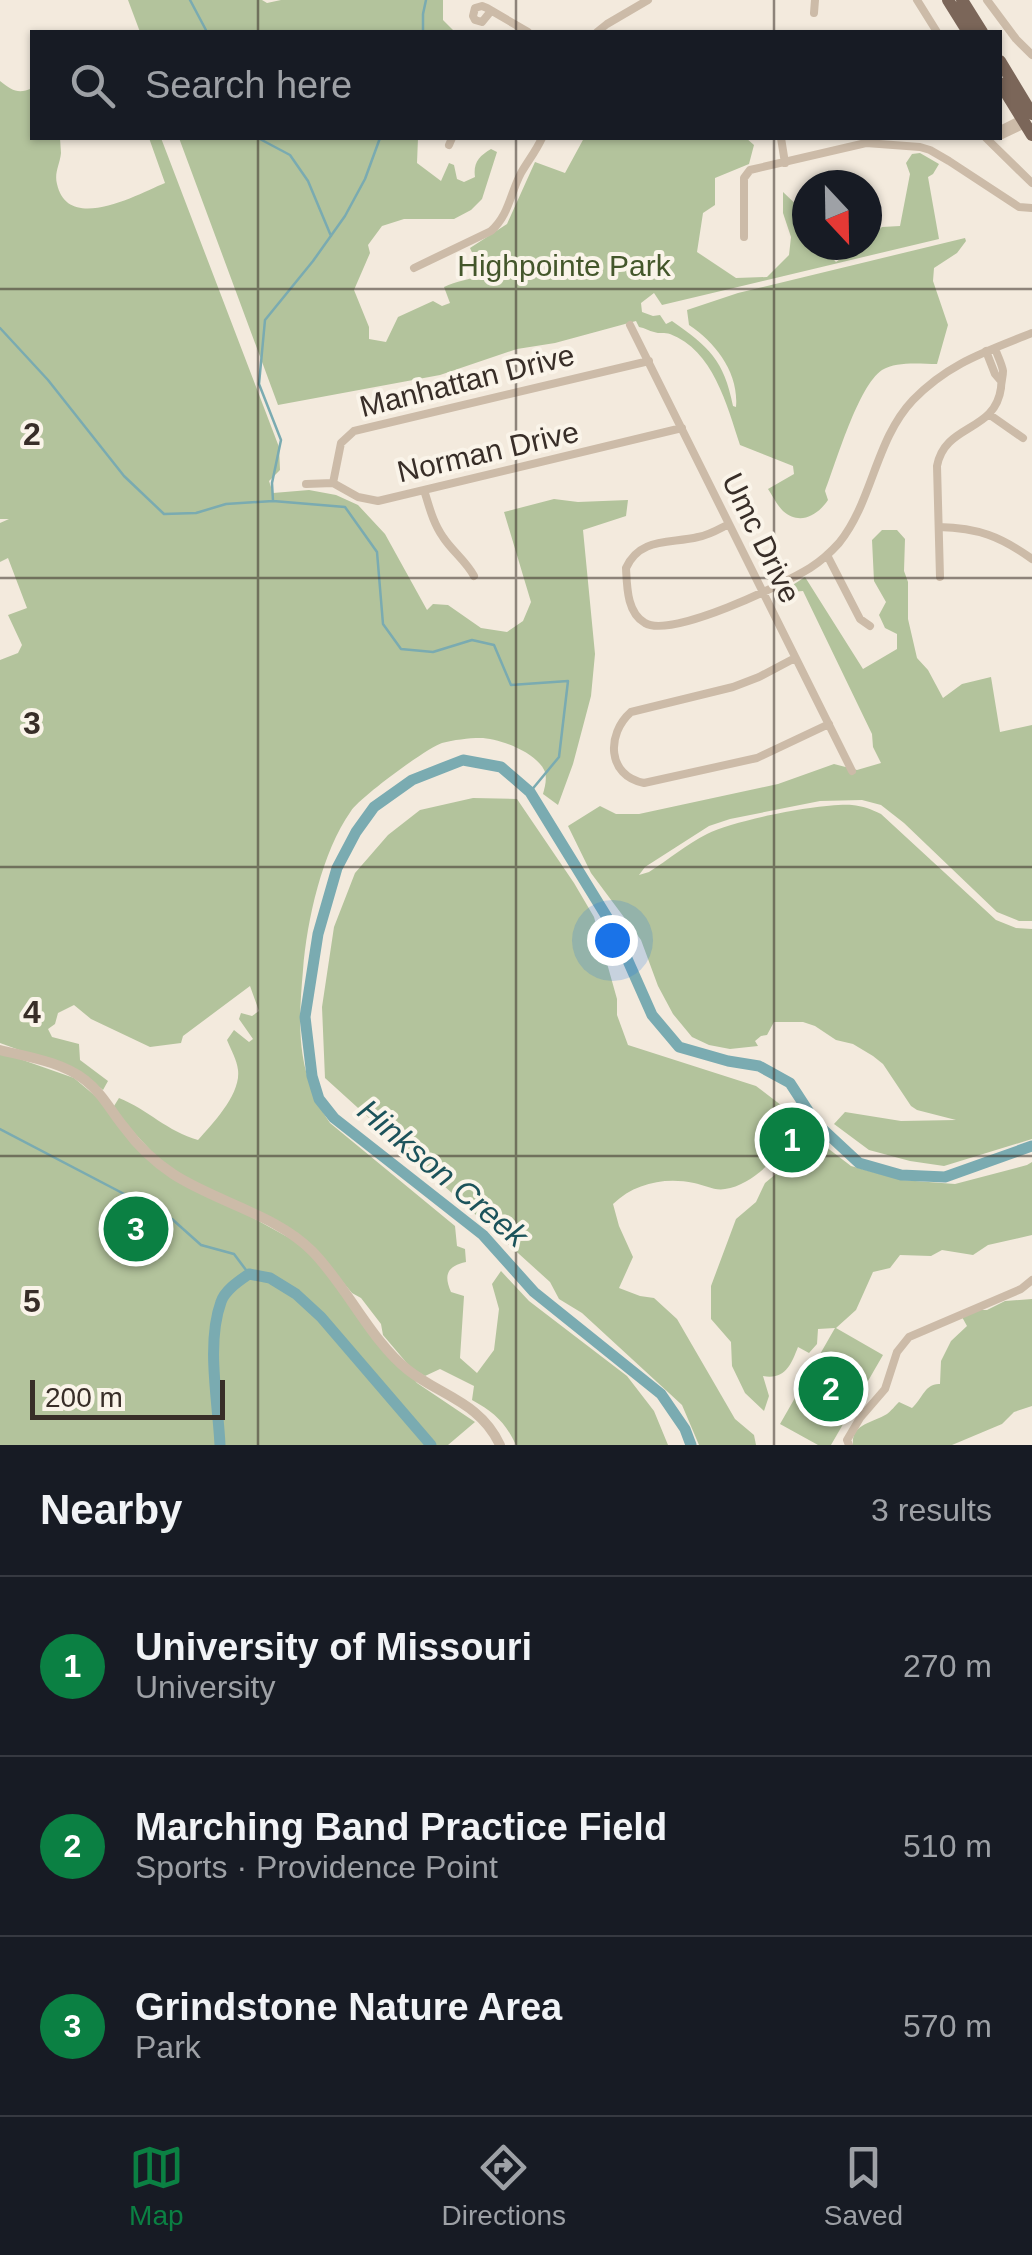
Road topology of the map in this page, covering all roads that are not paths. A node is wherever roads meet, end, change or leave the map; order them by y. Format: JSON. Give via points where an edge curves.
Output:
{"nodes":[{"id":1,"x":648,"y":0,"type":"edge"},
{"id":2,"x":814,"y":0,"type":"edge"},
{"id":3,"x":917,"y":0,"type":"edge"},
{"id":4,"x":948,"y":0,"type":"edge"},
{"id":5,"x":962,"y":0,"type":"edge"},
{"id":6,"x":987,"y":0,"type":"edge"},
{"id":7,"x":492,"y":11,"type":"dead end"},
{"id":8,"x":814,"y":13,"type":"dead end"},
{"id":9,"x":525,"y":30,"type":"edge"},
{"id":10,"x":599,"y":30,"type":"edge"},
{"id":11,"x":932,"y":30,"type":"edge"},
{"id":12,"x":967,"y":30,"type":"edge"},
{"id":13,"x":981,"y":30,"type":"edge"},
{"id":14,"x":1032,"y":55,"type":"edge"},
{"id":15,"x":1002,"y":65,"type":"edge"},
{"id":16,"x":1002,"y":84,"type":"edge"},
{"id":17,"x":1029,"y":118,"type":"edge"},
{"id":18,"x":1002,"y":133,"type":"edge"},
{"id":19,"x":541,"y":140,"type":"edge"},
{"id":20,"x":781,"y":140,"type":"edge"},
{"id":21,"x":989,"y":140,"type":"edge"},
{"id":22,"x":785,"y":163,"type":"junction"},
{"id":23,"x":1032,"y":184,"type":"edge"},
{"id":24,"x":1032,"y":208,"type":"edge"},
{"id":25,"x":744,"y":237,"type":"dead end"},
{"id":26,"x":414,"y":268,"type":"dead end"},
{"id":27,"x":630,"y":325,"type":"dead end"},
{"id":28,"x":1032,"y":333,"type":"edge"},
{"id":29,"x":990,"y":350,"type":"junction"},
{"id":30,"x":649,"y":361,"type":"junction"},
{"id":31,"x":990,"y":415,"type":"junction"},
{"id":32,"x":682,"y":428,"type":"junction"},
{"id":33,"x":1024,"y":438,"type":"dead end"},
{"id":34,"x":333,"y":483,"type":"junction"},
{"id":35,"x":306,"y":484,"type":"dead end"},
{"id":36,"x":424,"y":490,"type":"junction"},
{"id":37,"x":730,"y":524,"type":"junction"},
{"id":38,"x":939,"y":527,"type":"junction"},
{"id":39,"x":828,"y":555,"type":"junction"},
{"id":40,"x":1032,"y":560,"type":"edge"},
{"id":41,"x":474,"y":576,"type":"dead end"},
{"id":42,"x":940,"y":576,"type":"dead end"},
{"id":43,"x":762,"y":592,"type":"junction"},
{"id":44,"x":870,"y":626,"type":"dead end"},
{"id":45,"x":796,"y":658,"type":"junction"},
{"id":46,"x":829,"y":724,"type":"junction"},
{"id":47,"x":852,"y":770,"type":"dead end"},
{"id":48,"x":0,"y":1050,"type":"edge"},
{"id":49,"x":1032,"y":1280,"type":"edge"},
{"id":50,"x":500,"y":1445,"type":"edge"},
{"id":51,"x":849,"y":1445,"type":"edge"}],
"edges":[{"from":1,"to":10,"type":"street"},
{"from":2,"to":8,"type":"street"},
{"from":3,"to":11,"type":"street"},
{"from":4,"to":12,"type":"main road"},
{"from":5,"to":13,"type":"main road"},
{"from":6,"to":14,"type":"street"},
{"from":7,"to":9,"type":"street"},
{"from":15,"to":17,"type":"main road"},
{"from":16,"to":17,"type":"main road"},
{"from":17,"to":18,"type":"street"},
{"from":19,"to":26,"type":"street","via":[[501,222]]},
{"from":20,"to":22,"type":"street"},
{"from":21,"to":23,"type":"street"},
{"from":22,"to":24,"type":"street","via":[[866,143],[920,148],[1019,207]]},
{"from":22,"to":25,"type":"street","via":[[746,174]]},
{"from":27,"to":30,"type":"street","name":"Umc Drive"},
{"from":28,"to":29,"type":"street"},
{"from":29,"to":31,"type":"street","via":[[1003,372]]},
{"from":29,"to":39,"type":"street","via":[[944,372],[910,403],[851,524]]},
{"from":30,"to":32,"type":"street","name":"Umc Drive"},
{"from":30,"to":34,"type":"street","name":"Manhattan Drive","via":[[354,431],[340,444]]},
{"from":31,"to":33,"type":"street"},
{"from":31,"to":38,"type":"street","via":[[954,436],[939,454]]},
{"from":32,"to":36,"type":"street","name":"Norman Drive"},
{"from":32,"to":37,"type":"street","name":"Umc Drive"},
{"from":34,"to":35,"type":"street","name":"Norman Drive"},
{"from":34,"to":36,"type":"street","name":"Norman Drive","via":[[378,501]]},
{"from":36,"to":41,"type":"street","via":[[440,533]]},
{"from":37,"to":43,"type":"street","name":"Umc Drive"},
{"from":37,"to":43,"type":"street","via":[[636,552],[626,568],[632,608],[644,623],[663,626]]},
{"from":38,"to":40,"type":"street","via":[[992,535]]},
{"from":38,"to":42,"type":"street"},
{"from":39,"to":43,"type":"street"},
{"from":39,"to":44,"type":"street","via":[[860,619]]},
{"from":43,"to":45,"type":"street","name":"Umc Drive"},
{"from":45,"to":46,"type":"street","name":"Umc Drive"},
{"from":45,"to":46,"type":"street","via":[[733,687],[630,712],[617,731],[614,754],[623,774],[644,783],[758,758]]},
{"from":46,"to":47,"type":"street","name":"Umc Drive"},
{"from":48,"to":50,"type":"street","via":[[75,1073],[170,1172],[309,1247],[399,1362],[466,1404]]},
{"from":49,"to":51,"type":"street","via":[[909,1337]]}]}
